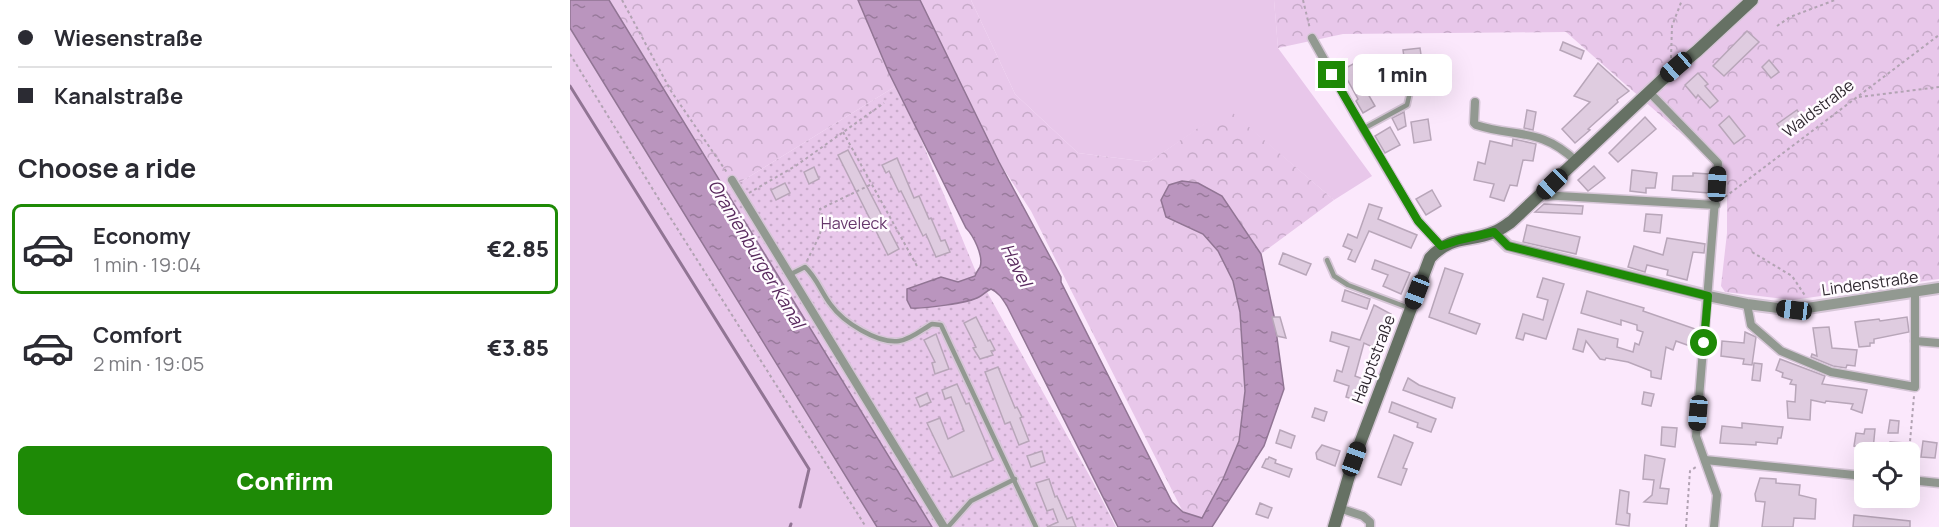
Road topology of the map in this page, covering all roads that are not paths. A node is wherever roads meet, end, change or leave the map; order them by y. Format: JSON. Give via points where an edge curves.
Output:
{"nodes":[{"id":1,"x":1752,"y":0,"type":"edge"},
{"id":2,"x":1312,"y":38,"type":"road end"},
{"id":3,"x":1413,"y":79,"type":"dead end"},
{"id":4,"x":1649,"y":92,"type":"junction"},
{"id":5,"x":1475,"y":102,"type":"dead end"},
{"id":6,"x":1363,"y":129,"type":"junction"},
{"id":7,"x":1576,"y":161,"type":"junction"},
{"id":8,"x":732,"y":180,"type":"road end"},
{"id":9,"x":1541,"y":195,"type":"junction"},
{"id":10,"x":1716,"y":205,"type":"junction"},
{"id":11,"x":1494,"y":232,"type":"junction"},
{"id":12,"x":1441,"y":246,"type":"junction"},
{"id":13,"x":1327,"y":260,"type":"dead end"},
{"id":14,"x":791,"y":274,"type":"junction"},
{"id":15,"x":1939,"y":288,"type":"edge"},
{"id":16,"x":1916,"y":292,"type":"junction"},
{"id":17,"x":1708,"y":296,"type":"junction"},
{"id":18,"x":1747,"y":304,"type":"junction"},
{"id":19,"x":1411,"y":309,"type":"junction"},
{"id":20,"x":1915,"y":341,"type":"junction"},
{"id":21,"x":1939,"y":343,"type":"edge"},
{"id":22,"x":1705,"y":460,"type":"junction"},
{"id":23,"x":1854,"y":475,"type":"edge"},
{"id":24,"x":1015,"y":479,"type":"junction"},
{"id":25,"x":1920,"y":481,"type":"edge"},
{"id":26,"x":1939,"y":483,"type":"edge"},
{"id":27,"x":1339,"y":508,"type":"junction"},
{"id":28,"x":946,"y":527,"type":"edge"},
{"id":29,"x":1036,"y":527,"type":"edge"},
{"id":30,"x":1334,"y":527,"type":"edge"},
{"id":31,"x":1370,"y":527,"type":"edge"},
{"id":32,"x":1714,"y":527,"type":"edge"}],
"edges":[{"from":1,"to":4,"type":"main road"},
{"from":2,"to":6,"type":"street"},
{"from":3,"to":6,"type":"lane","via":[[1407,105]]},
{"from":4,"to":7,"type":"main road"},
{"from":4,"to":10,"type":"street","via":[[1718,163]]},
{"from":5,"to":7,"type":"street","via":[[1476,125],[1540,137],[1565,150]]},
{"from":6,"to":12,"type":"street","via":[[1418,221]]},
{"from":7,"to":9,"type":"main road"},
{"from":8,"to":14,"type":"street"},
{"from":9,"to":10,"type":"street"},
{"from":9,"to":11,"type":"main road"},
{"from":10,"to":17,"type":"street"},
{"from":11,"to":12,"type":"main road"},
{"from":11,"to":17,"type":"street","name":"Lindenstraße","via":[[1508,246]]},
{"from":12,"to":19,"type":"main road","name":"Hauptstraße","via":[[1430,258]]},
{"from":13,"to":19,"type":"lane","via":[[1334,276],[1347,285]]},
{"from":14,"to":24,"type":"lane","via":[[805,267],[815,276],[832,306],[857,328],[881,340],[900,341],[932,324],[940,325]]},
{"from":14,"to":28,"type":"street"},
{"from":15,"to":16,"type":"street","name":"Lindenstraße"},
{"from":16,"to":18,"type":"street","name":"Lindenstraße","via":[[1794,310]]},
{"from":16,"to":20,"type":"street"},
{"from":17,"to":18,"type":"street","name":"Lindenstraße"},
{"from":17,"to":22,"type":"street","via":[[1696,436]]},
{"from":18,"to":20,"type":"street","via":[[1751,325],[1781,351],[1831,372],[1915,387]]},
{"from":19,"to":27,"type":"main road","name":"Hauptstraße"},
{"from":20,"to":21,"type":"street"},
{"from":22,"to":23,"type":"street"},
{"from":22,"to":32,"type":"street","via":[[1717,495]]},
{"from":24,"to":28,"type":"lane","via":[[971,501]]},
{"from":24,"to":29,"type":"lane"},
{"from":25,"to":26,"type":"street"},
{"from":27,"to":30,"type":"main road","name":"Hauptstraße"},
{"from":27,"to":31,"type":"street","via":[[1363,516]]}]}
